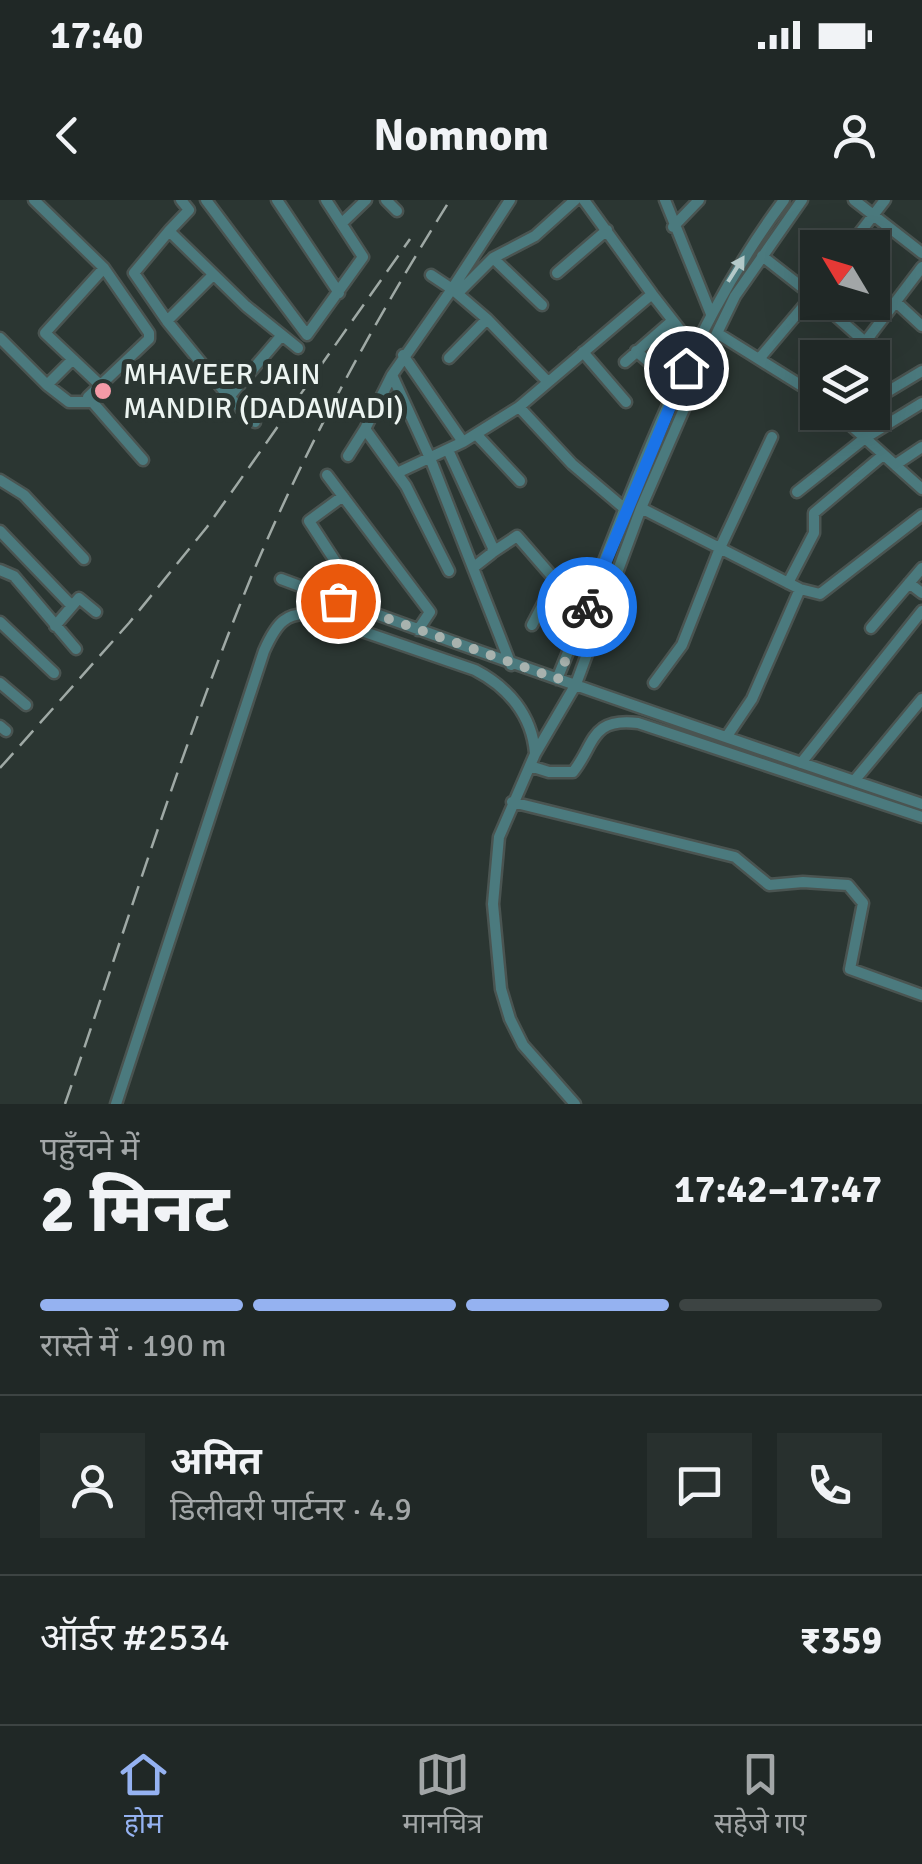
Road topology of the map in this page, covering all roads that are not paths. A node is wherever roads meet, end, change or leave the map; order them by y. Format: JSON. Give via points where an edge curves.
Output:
{"nodes":[{"id":1,"x":34,"y":200,"type":"edge"},
{"id":2,"x":181,"y":200,"type":"edge"},
{"id":3,"x":206,"y":200,"type":"edge"},
{"id":4,"x":277,"y":200,"type":"edge"},
{"id":5,"x":326,"y":200,"type":"edge"},
{"id":6,"x":366,"y":200,"type":"edge"},
{"id":7,"x":386,"y":200,"type":"edge"},
{"id":8,"x":510,"y":200,"type":"edge"},
{"id":9,"x":575,"y":200,"type":"edge"},
{"id":10,"x":584,"y":200,"type":"edge"},
{"id":11,"x":665,"y":200,"type":"edge"},
{"id":12,"x":698,"y":200,"type":"edge"},
{"id":13,"x":784,"y":200,"type":"edge"},
{"id":14,"x":802,"y":200,"type":"edge"},
{"id":15,"x":854,"y":200,"type":"edge"},
{"id":16,"x":884,"y":200,"type":"edge"},
{"id":17,"x":397,"y":210,"type":"dead end"},
{"id":18,"x":872,"y":214,"type":"junction"},
{"id":19,"x":342,"y":223,"type":"junction"},
{"id":20,"x":673,"y":226,"type":"junction"},
{"id":21,"x":607,"y":230,"type":"junction"},
{"id":22,"x":861,"y":230,"type":"edge"},
{"id":23,"x":169,"y":231,"type":"junction"},
{"id":24,"x":922,"y":253,"type":"edge"},
{"id":25,"x":762,"y":256,"type":"junction"},
{"id":26,"x":494,"y":258,"type":"junction"},
{"id":27,"x":104,"y":268,"type":"junction"},
{"id":28,"x":922,"y":268,"type":"edge"},
{"id":29,"x":557,"y":272,"type":"dead end"},
{"id":30,"x":213,"y":275,"type":"junction"},
{"id":31,"x":431,"y":276,"type":"dead end"},
{"id":32,"x":918,"y":282,"type":"edge"},
{"id":33,"x":800,"y":284,"type":"edge"},
{"id":34,"x":455,"y":291,"type":"junction"},
{"id":35,"x":338,"y":293,"type":"junction"},
{"id":36,"x":652,"y":294,"type":"junction"},
{"id":37,"x":896,"y":302,"type":"junction"},
{"id":38,"x":542,"y":305,"type":"dead end"},
{"id":39,"x":711,"y":314,"type":"junction"},
{"id":40,"x":800,"y":315,"type":"edge"},
{"id":41,"x":487,"y":319,"type":"junction"},
{"id":42,"x":842,"y":320,"type":"edge"},
{"id":43,"x":672,"y":321,"type":"junction"},
{"id":44,"x":167,"y":322,"type":"junction"},
{"id":45,"x":922,"y":326,"type":"edge"},
{"id":46,"x":717,"y":333,"type":"junction"},
{"id":47,"x":282,"y":334,"type":"junction"},
{"id":48,"x":0,"y":338,"type":"edge"},
{"id":49,"x":863,"y":340,"type":"edge"},
{"id":50,"x":867,"y":340,"type":"edge"},
{"id":51,"x":298,"y":348,"type":"dead end"},
{"id":52,"x":695,"y":349,"type":"junction"},
{"id":53,"x":636,"y":351,"type":"junction"},
{"id":54,"x":583,"y":352,"type":"junction"},
{"id":55,"x":403,"y":356,"type":"junction"},
{"id":56,"x":450,"y":358,"type":"dead end"},
{"id":57,"x":759,"y":359,"type":"junction"},
{"id":58,"x":72,"y":360,"type":"junction"},
{"id":59,"x":625,"y":362,"type":"dead end"},
{"id":60,"x":922,"y":371,"type":"edge"},
{"id":61,"x":392,"y":375,"type":"junction"},
{"id":62,"x":548,"y":382,"type":"junction"},
{"id":63,"x":98,"y":384,"type":"junction"},
{"id":64,"x":47,"y":385,"type":"junction"},
{"id":65,"x":800,"y":385,"type":"edge"},
{"id":66,"x":678,"y":388,"type":"junction"},
{"id":67,"x":890,"y":391,"type":"edge"},
{"id":68,"x":229,"y":397,"type":"junction"},
{"id":69,"x":92,"y":402,"type":"junction"},
{"id":70,"x":626,"y":402,"type":"dead end"},
{"id":71,"x":922,"y":403,"type":"edge"},
{"id":72,"x":519,"y":406,"type":"junction"},
{"id":73,"x":255,"y":422,"type":"dead end"},
{"id":74,"x":365,"y":429,"type":"junction"},
{"id":75,"x":858,"y":430,"type":"edge"},
{"id":76,"x":476,"y":434,"type":"junction"},
{"id":77,"x":772,"y":437,"type":"dead end"},
{"id":78,"x":865,"y":438,"type":"junction"},
{"id":79,"x":463,"y":442,"type":"junction"},
{"id":80,"x":922,"y":447,"type":"edge"},
{"id":81,"x":448,"y":450,"type":"junction"},
{"id":82,"x":883,"y":455,"type":"junction"},
{"id":83,"x":348,"y":456,"type":"dead end"},
{"id":84,"x":430,"y":458,"type":"junction"},
{"id":85,"x":143,"y":460,"type":"dead end"},
{"id":86,"x":894,"y":465,"type":"junction"},
{"id":87,"x":397,"y":473,"type":"junction"},
{"id":88,"x":327,"y":474,"type":"dead end"},
{"id":89,"x":0,"y":480,"type":"edge"},
{"id":90,"x":520,"y":482,"type":"dead end"},
{"id":91,"x":922,"y":490,"type":"edge"},
{"id":92,"x":797,"y":492,"type":"dead end"},
{"id":93,"x":343,"y":496,"type":"junction"},
{"id":94,"x":641,"y":508,"type":"junction"},
{"id":95,"x":625,"y":509,"type":"junction"},
{"id":96,"x":922,"y":515,"type":"edge"},
{"id":97,"x":0,"y":531,"type":"edge"},
{"id":98,"x":720,"y":548,"type":"junction"},
{"id":99,"x":493,"y":552,"type":"junction"},
{"id":100,"x":84,"y":559,"type":"dead end"},
{"id":101,"x":474,"y":568,"type":"junction"},
{"id":102,"x":922,"y":568,"type":"edge"},
{"id":103,"x":0,"y":570,"type":"edge"},
{"id":104,"x":450,"y":571,"type":"dead end"},
{"id":105,"x":281,"y":579,"type":"dead end"},
{"id":106,"x":556,"y":579,"type":"junction"},
{"id":107,"x":909,"y":582,"type":"junction"},
{"id":108,"x":788,"y":583,"type":"junction"},
{"id":109,"x":800,"y":589,"type":"junction"},
{"id":110,"x":922,"y":593,"type":"edge"},
{"id":111,"x":590,"y":598,"type":"junction"},
{"id":112,"x":71,"y":606,"type":"junction"},
{"id":113,"x":922,"y":611,"type":"edge"},
{"id":114,"x":96,"y":612,"type":"dead end"},
{"id":115,"x":368,"y":612,"type":"junction"},
{"id":116,"x":0,"y":622,"type":"edge"},
{"id":117,"x":532,"y":625,"type":"dead end"},
{"id":118,"x":55,"y":626,"type":"junction"},
{"id":119,"x":871,"y":628,"type":"dead end"},
{"id":120,"x":418,"y":630,"type":"junction"},
{"id":121,"x":76,"y":649,"type":"dead end"},
{"id":122,"x":511,"y":665,"type":"junction"},
{"id":123,"x":54,"y":673,"type":"dead end"},
{"id":124,"x":558,"y":679,"type":"junction"},
{"id":125,"x":654,"y":683,"type":"dead end"},
{"id":126,"x":0,"y":684,"type":"edge"},
{"id":127,"x":576,"y":684,"type":"junction"},
{"id":128,"x":922,"y":700,"type":"edge"},
{"id":129,"x":26,"y":705,"type":"dead end"},
{"id":130,"x":727,"y":736,"type":"junction"},
{"id":131,"x":536,"y":754,"type":"junction"},
{"id":132,"x":801,"y":762,"type":"junction"},
{"id":133,"x":530,"y":766,"type":"junction"},
{"id":134,"x":854,"y":781,"type":"junction"},
{"id":135,"x":512,"y":802,"type":"junction"},
{"id":136,"x":922,"y":804,"type":"edge"},
{"id":137,"x":922,"y":817,"type":"edge"},
{"id":138,"x":922,"y":996,"type":"edge"},
{"id":139,"x":116,"y":1104,"type":"edge"},
{"id":140,"x":575,"y":1104,"type":"edge"}],
"edges":[{"from":1,"to":27,"type":"street"},
{"from":2,"to":23,"type":"street","via":[[189,210]]},
{"from":3,"to":35,"type":"street","via":[[306,334]]},
{"from":4,"to":35,"type":"street"},
{"from":5,"to":19,"type":"street"},
{"from":6,"to":19,"type":"street"},
{"from":7,"to":17,"type":"street"},
{"from":8,"to":34,"type":"street"},
{"from":9,"to":26,"type":"street","via":[[535,236]]},
{"from":10,"to":21,"type":"street"},
{"from":11,"to":20,"type":"street"},
{"from":12,"to":20,"type":"street"},
{"from":39,"to":13,"type":"street","one_way":true},
{"from":14,"to":25,"type":"street"},
{"from":15,"to":18,"type":"street"},
{"from":16,"to":18,"type":"street"},
{"from":18,"to":22,"type":"street"},
{"from":18,"to":24,"type":"street"},
{"from":19,"to":35,"type":"street","via":[[364,254]]},
{"from":20,"to":39,"type":"street"},
{"from":21,"to":29,"type":"street"},
{"from":21,"to":36,"type":"street"},
{"from":23,"to":30,"type":"street"},
{"from":23,"to":44,"type":"street","via":[[134,273]]},
{"from":25,"to":33,"type":"street"},
{"from":25,"to":46,"type":"street"},
{"from":26,"to":34,"type":"street"},
{"from":26,"to":38,"type":"street"},
{"from":27,"to":58,"type":"street","via":[[45,333]]},
{"from":27,"to":63,"type":"street","via":[[150,336]]},
{"from":28,"to":32,"type":"street"},
{"from":30,"to":44,"type":"street"},
{"from":30,"to":47,"type":"street"},
{"from":31,"to":34,"type":"street"},
{"from":32,"to":37,"type":"street"},
{"from":34,"to":41,"type":"street"},
{"from":34,"to":55,"type":"street"},
{"from":36,"to":43,"type":"street"},
{"from":36,"to":54,"type":"street"},
{"from":37,"to":45,"type":"street"},
{"from":37,"to":50,"type":"street"},
{"from":39,"to":52,"type":"street"},
{"from":40,"to":57,"type":"street"},
{"from":41,"to":56,"type":"street"},
{"from":41,"to":62,"type":"street"},
{"from":42,"to":49,"type":"street"},
{"from":43,"to":52,"type":"street"},
{"from":43,"to":53,"type":"street"},
{"from":44,"to":68,"type":"street"},
{"from":46,"to":57,"type":"street"},
{"from":46,"to":94,"type":"street"},
{"from":47,"to":51,"type":"street"},
{"from":47,"to":68,"type":"street"},
{"from":48,"to":64,"type":"street"},
{"from":52,"to":66,"type":"street"},
{"from":53,"to":59,"type":"street"},
{"from":53,"to":66,"type":"street"},
{"from":54,"to":62,"type":"street"},
{"from":54,"to":70,"type":"street"},
{"from":55,"to":61,"type":"street"},
{"from":55,"to":79,"type":"street"},
{"from":57,"to":65,"type":"street"},
{"from":58,"to":63,"type":"street"},
{"from":58,"to":64,"type":"street"},
{"from":60,"to":67,"type":"street"},
{"from":61,"to":74,"type":"street"},
{"from":61,"to":84,"type":"street"},
{"from":62,"to":72,"type":"street"},
{"from":63,"to":69,"type":"street","via":[[89,394]]},
{"from":64,"to":69,"type":"street","via":[[69,402]]},
{"from":66,"to":95,"type":"street"},
{"from":68,"to":73,"type":"street"},
{"from":69,"to":85,"type":"street"},
{"from":71,"to":78,"type":"street"},
{"from":72,"to":76,"type":"street"},
{"from":72,"to":95,"type":"street"},
{"from":74,"to":83,"type":"street"},
{"from":74,"to":87,"type":"street"},
{"from":75,"to":78,"type":"street"},
{"from":76,"to":79,"type":"street"},
{"from":76,"to":90,"type":"street"},
{"from":77,"to":98,"type":"street"},
{"from":78,"to":82,"type":"street"},
{"from":78,"to":92,"type":"street"},
{"from":79,"to":81,"type":"street"},
{"from":80,"to":86,"type":"street"},
{"from":81,"to":84,"type":"street"},
{"from":81,"to":99,"type":"street"},
{"from":82,"to":86,"type":"street"},
{"from":82,"to":108,"type":"street","via":[[814,513],[814,532]]},
{"from":84,"to":87,"type":"street"},
{"from":84,"to":101,"type":"street"},
{"from":86,"to":91,"type":"street"},
{"from":87,"to":104,"type":"street"},
{"from":88,"to":93,"type":"street"},
{"from":89,"to":100,"type":"street","via":[[24,495]]},
{"from":93,"to":115,"type":"street","via":[[309,522]]},
{"from":93,"to":120,"type":"street","via":[[430,612]]},
{"from":94,"to":98,"type":"street"},
{"from":94,"to":127,"type":"street"},
{"from":95,"to":111,"type":"street"},
{"from":96,"to":109,"type":"street","via":[[827,592]]},
{"from":97,"to":112,"type":"street"},
{"from":98,"to":108,"type":"street"},
{"from":98,"to":125,"type":"street","via":[[682,645]]},
{"from":99,"to":101,"type":"street"},
{"from":99,"to":106,"type":"street","via":[[517,536]]},
{"from":101,"to":122,"type":"street"},
{"from":102,"to":107,"type":"street"},
{"from":103,"to":118,"type":"street","via":[[14,576]]},
{"from":105,"to":115,"type":"street"},
{"from":106,"to":111,"type":"street"},
{"from":106,"to":117,"type":"street"},
{"from":107,"to":110,"type":"street"},
{"from":107,"to":119,"type":"street"},
{"from":108,"to":109,"type":"street"},
{"from":109,"to":130,"type":"street","via":[[752,699]]},
{"from":111,"to":124,"type":"street"},
{"from":112,"to":114,"type":"street","via":[[79,598]]},
{"from":112,"to":118,"type":"street"},
{"from":113,"to":132,"type":"street"},
{"from":115,"to":120,"type":"street"},
{"from":116,"to":123,"type":"street"},
{"from":118,"to":121,"type":"street"},
{"from":120,"to":122,"type":"street"},
{"from":122,"to":124,"type":"street"},
{"from":124,"to":127,"type":"street"},
{"from":126,"to":129,"type":"street"},
{"from":127,"to":130,"type":"street"},
{"from":127,"to":131,"type":"street"},
{"from":128,"to":134,"type":"street"},
{"from":130,"to":132,"type":"street"},
{"from":131,"to":133,"type":"street"},
{"from":131,"to":139,"type":"street","via":[[520,706],[486,676],[318,616],[294,614],[279,622]]},
{"from":132,"to":134,"type":"street"},
{"from":133,"to":135,"type":"street"},
{"from":133,"to":137,"type":"street","via":[[574,772],[596,734],[629,722]]},
{"from":134,"to":136,"type":"street"},
{"from":135,"to":138,"type":"street","via":[[735,857],[769,886],[848,885],[863,904],[850,969]]},
{"from":135,"to":140,"type":"street","via":[[494,863],[501,989],[523,1045]]}]}
